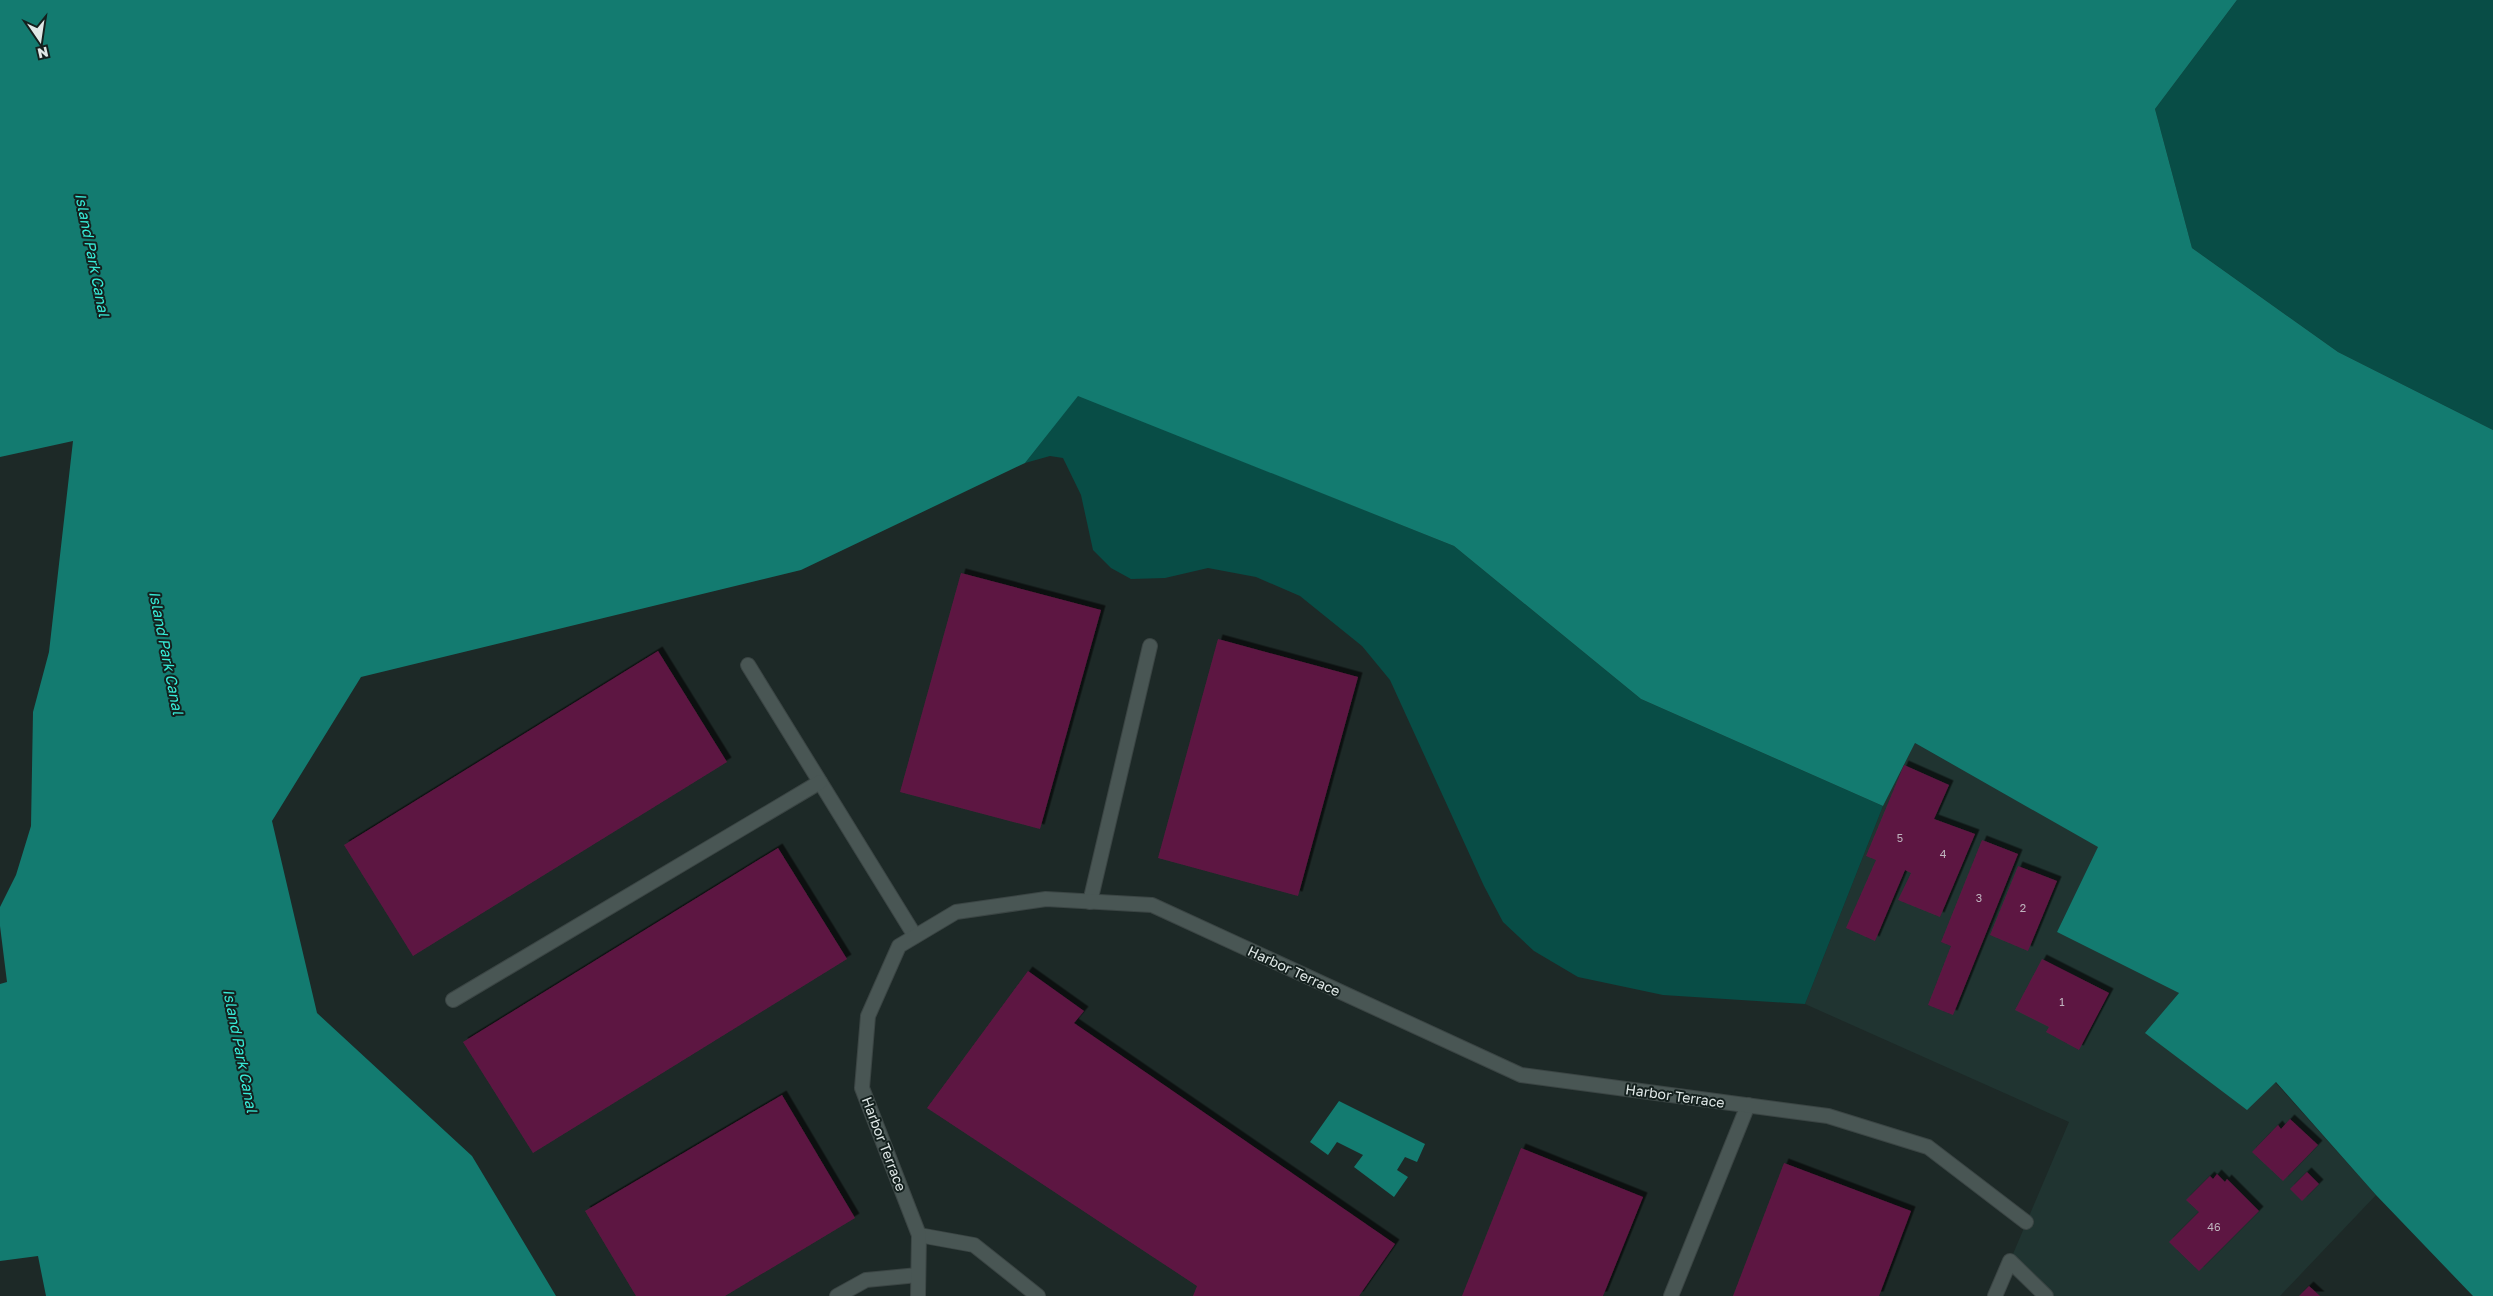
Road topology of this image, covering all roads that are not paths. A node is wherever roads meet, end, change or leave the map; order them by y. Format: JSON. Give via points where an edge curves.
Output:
{"nodes":[{"id":1,"x":1150,"y":646,"type":"dead end"},
{"id":2,"x":748,"y":665,"type":"dead end"},
{"id":3,"x":820,"y":782,"type":"junction"},
{"id":4,"x":1090,"y":902,"type":"junction"},
{"id":5,"x":915,"y":936,"type":"junction"},
{"id":6,"x":453,"y":1000,"type":"dead end"},
{"id":7,"x":1748,"y":1105,"type":"junction"},
{"id":8,"x":2026,"y":1222,"type":"dead end"},
{"id":9,"x":918,"y":1235,"type":"junction"},
{"id":10,"x":918,"y":1275,"type":"junction"},
{"id":11,"x":837,"y":1296,"type":"edge"},
{"id":12,"x":918,"y":1296,"type":"edge"},
{"id":13,"x":1038,"y":1296,"type":"edge"},
{"id":14,"x":1671,"y":1296,"type":"edge"},
{"id":15,"x":1995,"y":1296,"type":"edge"},
{"id":16,"x":2046,"y":1296,"type":"edge"}],
"edges":[{"from":1,"to":4,"type":"street"},
{"from":2,"to":3,"type":"street"},
{"from":3,"to":5,"type":"street"},
{"from":3,"to":6,"type":"street"},
{"from":4,"to":5,"type":"street","name":"Harbor Terrace","via":[[1046,899],[956,912]]},
{"from":4,"to":7,"type":"street","name":"Harbor Terrace","via":[[1152,906],[1521,1075]]},
{"from":5,"to":9,"type":"street","name":"Harbor Terrace","via":[[899,946],[868,1016],[862,1088]]},
{"from":7,"to":8,"type":"street","name":"Harbor Terrace","via":[[1828,1116],[1928,1147]]},
{"from":7,"to":14,"type":"street"},
{"from":9,"to":10,"type":"street","name":"Harbor Terrace"},
{"from":9,"to":13,"type":"street","via":[[974,1245]]},
{"from":10,"to":11,"type":"street","via":[[866,1280]]},
{"from":10,"to":12,"type":"street","name":"Harbor Terrace"},
{"from":15,"to":16,"type":"street","via":[[2010,1261]]}]}
